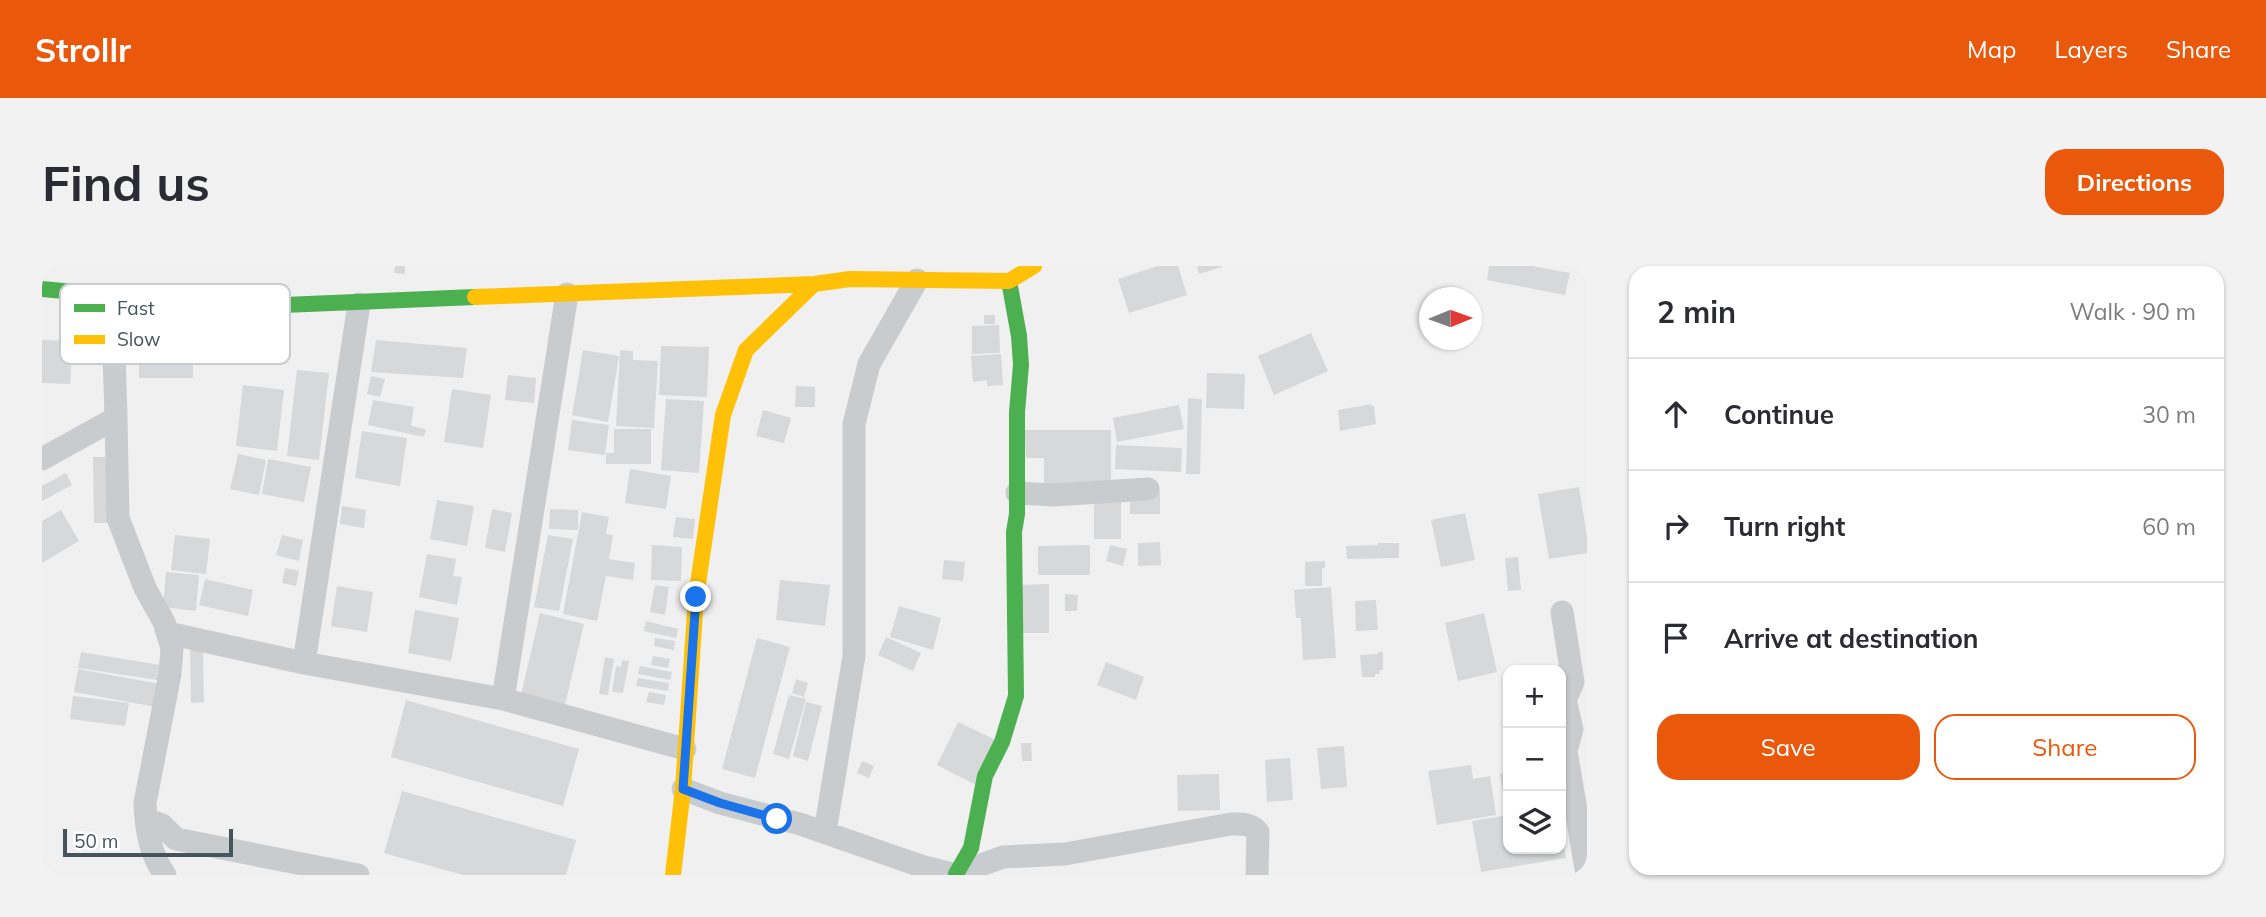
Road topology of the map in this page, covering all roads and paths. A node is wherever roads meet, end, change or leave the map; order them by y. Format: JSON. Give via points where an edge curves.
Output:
{"nodes":[{"id":1,"x":1034,"y":266,"type":"edge"},
{"id":2,"x":918,"y":280,"type":"junction"},
{"id":3,"x":1009,"y":281,"type":"junction"},
{"id":4,"x":814,"y":284,"type":"junction"},
{"id":5,"x":42,"y":289,"type":"edge"},
{"id":6,"x":60,"y":291,"type":"edge"},
{"id":7,"x":567,"y":294,"type":"junction"},
{"id":8,"x":359,"y":304,"type":"junction"},
{"id":9,"x":290,"y":306,"type":"edge"},
{"id":10,"x":114,"y":364,"type":"edge"},
{"id":11,"x":116,"y":418,"type":"junction"},
{"id":12,"x":42,"y":459,"type":"edge"},
{"id":13,"x":1148,"y":489,"type":"dead end"},
{"id":14,"x":1017,"y":493,"type":"junction"},
{"id":15,"x":1562,"y":612,"type":"dead end"},
{"id":16,"x":168,"y":633,"type":"junction"},
{"id":17,"x":304,"y":663,"type":"junction"},
{"id":18,"x":503,"y":699,"type":"junction"},
{"id":19,"x":685,"y":749,"type":"junction"},
{"id":20,"x":683,"y":789,"type":"junction"},
{"id":21,"x":146,"y":818,"type":"junction"},
{"id":22,"x":825,"y":832,"type":"junction"},
{"id":23,"x":165,"y":875,"type":"edge"},
{"id":24,"x":358,"y":875,"type":"edge"},
{"id":25,"x":673,"y":875,"type":"edge"},
{"id":26,"x":956,"y":875,"type":"edge"},
{"id":27,"x":1257,"y":875,"type":"edge"},
{"id":28,"x":1587,"y":875,"type":"edge"}],
"edges":[{"from":1,"to":3,"type":"street"},
{"from":2,"to":3,"type":"street"},
{"from":2,"to":4,"type":"street","via":[[850,279]]},
{"from":2,"to":22,"type":"street","via":[[869,364],[854,424],[854,656]]},
{"from":3,"to":14,"type":"street","via":[[1021,365]]},
{"from":4,"to":7,"type":"street"},
{"from":4,"to":19,"type":"street","via":[[746,350],[723,415],[696,597]]},
{"from":5,"to":6,"type":"street"},
{"from":7,"to":8,"type":"street"},
{"from":7,"to":18,"type":"street"},
{"from":8,"to":9,"type":"street"},
{"from":8,"to":17,"type":"street"},
{"from":10,"to":11,"type":"street"},
{"from":11,"to":12,"type":"street"},
{"from":11,"to":16,"type":"street","via":[[118,518]]},
{"from":13,"to":14,"type":"street"},
{"from":14,"to":26,"type":"street","via":[[1016,696],[1002,742],[985,776],[971,848]]},
{"from":15,"to":28,"type":"street","via":[[1573,682],[1565,700],[1572,729],[1566,751]]},
{"from":16,"to":17,"type":"street"},
{"from":16,"to":21,"type":"street","via":[[170,674]]},
{"from":17,"to":18,"type":"street"},
{"from":18,"to":19,"type":"street"},
{"from":19,"to":20,"type":"street"},
{"from":20,"to":22,"type":"street"},
{"from":20,"to":25,"type":"street"},
{"from":21,"to":23,"type":"street","via":[[153,859]]},
{"from":21,"to":24,"type":"street","via":[[176,839]]},
{"from":22,"to":26,"type":"street"},
{"from":26,"to":27,"type":"street","via":[[1003,856],[1065,853],[1231,824],[1248,825],[1258,832]]}]}
